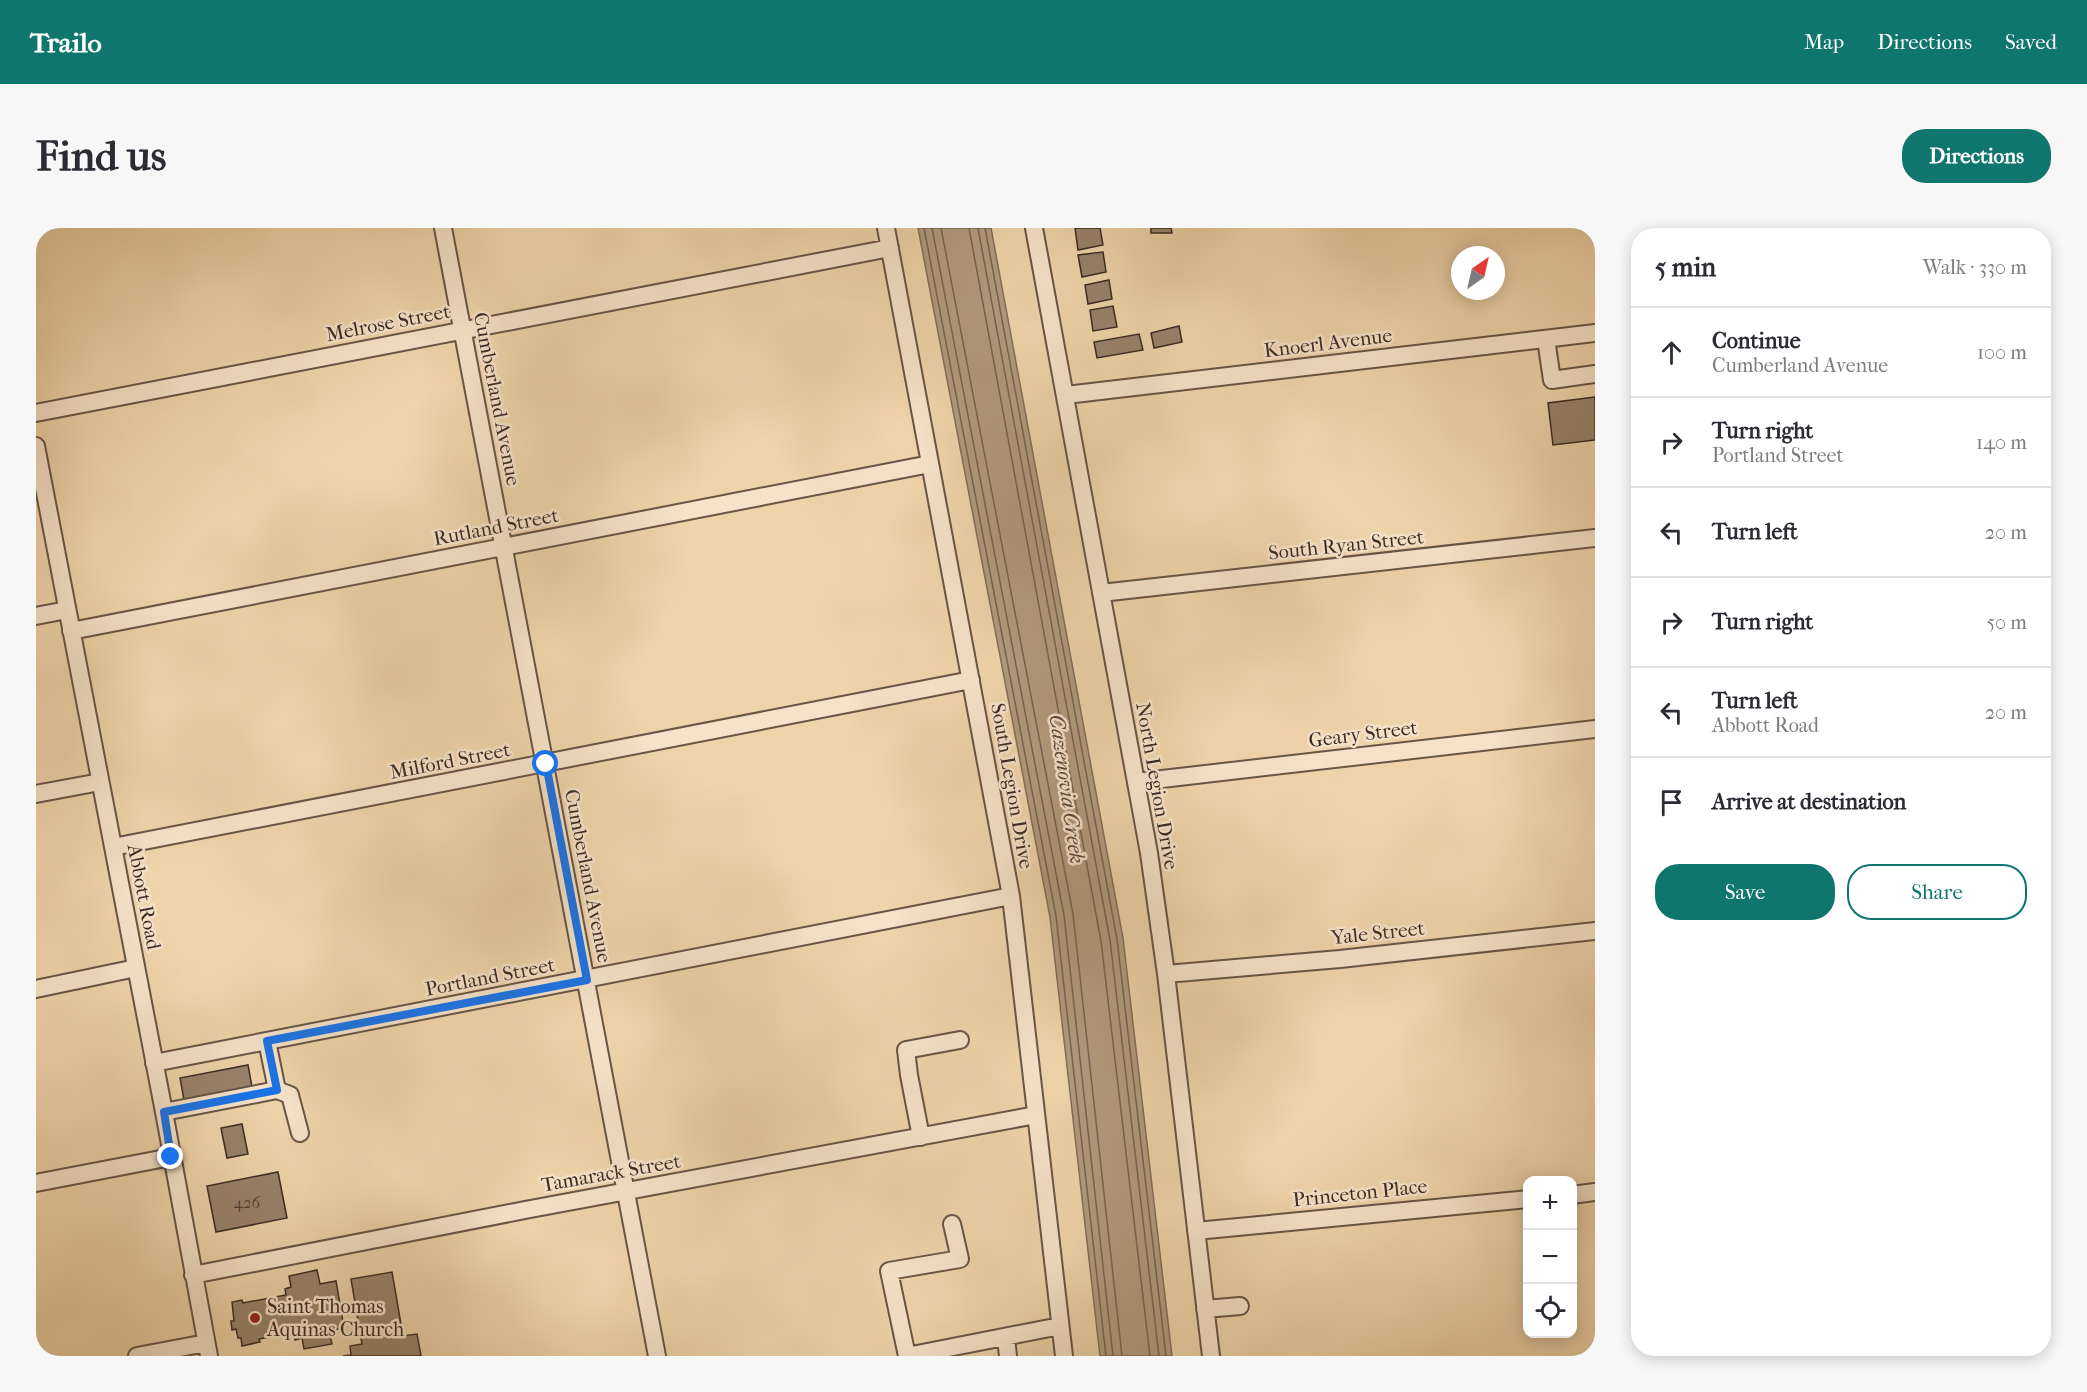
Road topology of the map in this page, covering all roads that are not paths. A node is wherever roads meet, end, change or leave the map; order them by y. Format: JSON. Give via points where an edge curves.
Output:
{"nodes":[{"id":1,"x":443,"y":228,"type":"edge"},
{"id":2,"x":886,"y":228,"type":"edge"},
{"id":3,"x":1034,"y":228,"type":"edge"},
{"id":4,"x":890,"y":248,"type":"junction"},
{"id":5,"x":462,"y":330,"type":"junction"},
{"id":6,"x":1595,"y":333,"type":"edge"},
{"id":7,"x":1546,"y":339,"type":"junction"},
{"id":8,"x":1595,"y":374,"type":"edge"},
{"id":9,"x":1066,"y":395,"type":"junction"},
{"id":10,"x":36,"y":413,"type":"edge"},
{"id":11,"x":36,"y":447,"type":"edge"},
{"id":12,"x":930,"y":464,"type":"junction"},
{"id":13,"x":1595,"y":538,"type":"edge"},
{"id":14,"x":504,"y":547,"type":"junction"},
{"id":15,"x":1101,"y":593,"type":"junction"},
{"id":16,"x":67,"y":610,"type":"junction"},
{"id":17,"x":36,"y":616,"type":"edge"},
{"id":18,"x":71,"y":631,"type":"junction"},
{"id":19,"x":971,"y":680,"type":"junction"},
{"id":20,"x":1595,"y":729,"type":"edge"},
{"id":21,"x":546,"y":764,"type":"junction"},
{"id":22,"x":100,"y":782,"type":"junction"},
{"id":23,"x":1136,"y":782,"type":"junction"},
{"id":24,"x":36,"y":794,"type":"edge"},
{"id":25,"x":112,"y":847,"type":"junction"},
{"id":26,"x":1011,"y":896,"type":"junction"},
{"id":27,"x":1595,"y":930,"type":"edge"},
{"id":28,"x":136,"y":968,"type":"junction"},
{"id":29,"x":1166,"y":974,"type":"junction"},
{"id":30,"x":587,"y":980,"type":"junction"},
{"id":31,"x":36,"y":988,"type":"edge"},
{"id":32,"x":960,"y":1040,"type":"dead end"},
{"id":33,"x":267,"y":1041,"type":"junction"},
{"id":34,"x":154,"y":1063,"type":"junction"},
{"id":35,"x":277,"y":1090,"type":"junction"},
{"id":36,"x":164,"y":1112,"type":"junction"},
{"id":37,"x":1036,"y":1115,"type":"junction"},
{"id":38,"x":300,"y":1133,"type":"dead end"},
{"id":39,"x":921,"y":1137,"type":"junction"},
{"id":40,"x":171,"y":1157,"type":"junction"},
{"id":41,"x":36,"y":1183,"type":"edge"},
{"id":42,"x":627,"y":1192,"type":"junction"},
{"id":43,"x":1595,"y":1192,"type":"edge"},
{"id":44,"x":1577,"y":1194,"type":"edge"},
{"id":45,"x":1523,"y":1199,"type":"edge"},
{"id":46,"x":952,"y":1224,"type":"dead end"},
{"id":47,"x":1196,"y":1231,"type":"junction"},
{"id":48,"x":193,"y":1275,"type":"junction"},
{"id":49,"x":1240,"y":1306,"type":"dead end"},
{"id":50,"x":1205,"y":1309,"type":"junction"},
{"id":51,"x":1060,"y":1326,"type":"junction"},
{"id":52,"x":1006,"y":1338,"type":"junction"},
{"id":53,"x":207,"y":1349,"type":"edge"},
{"id":54,"x":137,"y":1356,"type":"edge"},
{"id":55,"x":657,"y":1356,"type":"edge"},
{"id":56,"x":907,"y":1356,"type":"edge"},
{"id":57,"x":1008,"y":1356,"type":"edge"},
{"id":58,"x":1064,"y":1356,"type":"edge"},
{"id":59,"x":1211,"y":1356,"type":"edge"}],
"edges":[{"from":1,"to":5,"type":"street","name":"Cumberland Avenue"},
{"from":2,"to":4,"type":"street","name":"South Legion Drive"},
{"from":3,"to":9,"type":"street","name":"North Legion Drive"},
{"from":4,"to":5,"type":"street","name":"Melrose Street"},
{"from":4,"to":12,"type":"street","name":"South Legion Drive"},
{"from":5,"to":10,"type":"street","name":"Melrose Street"},
{"from":5,"to":14,"type":"street","name":"Cumberland Avenue"},
{"from":6,"to":7,"type":"street","name":"Knoerl Avenue"},
{"from":7,"to":8,"type":"street","via":[[1552,380]]},
{"from":7,"to":9,"type":"street","name":"Knoerl Avenue"},
{"from":9,"to":15,"type":"street","name":"North Legion Drive"},
{"from":11,"to":16,"type":"street","name":"Abbott Road"},
{"from":12,"to":14,"type":"street","name":"Rutland Street"},
{"from":12,"to":19,"type":"street","name":"South Legion Drive"},
{"from":13,"to":15,"type":"street","name":"South Ryan Street"},
{"from":14,"to":18,"type":"street","name":"Rutland Street"},
{"from":14,"to":21,"type":"street","name":"Cumberland Avenue"},
{"from":15,"to":23,"type":"street","name":"North Legion Drive"},
{"from":16,"to":17,"type":"street"},
{"from":16,"to":18,"type":"street","name":"Abbott Road"},
{"from":18,"to":22,"type":"street","name":"Abbott Road"},
{"from":19,"to":21,"type":"street","name":"Milford Street"},
{"from":19,"to":26,"type":"street","name":"South Legion Drive"},
{"from":20,"to":23,"type":"street","name":"Geary Street"},
{"from":21,"to":25,"type":"street","name":"Milford Street"},
{"from":21,"to":30,"type":"street","name":"Cumberland Avenue"},
{"from":22,"to":24,"type":"street"},
{"from":22,"to":25,"type":"street","name":"Abbott Road"},
{"from":23,"to":29,"type":"street","name":"North Legion Drive"},
{"from":25,"to":28,"type":"street","name":"Abbott Road"},
{"from":26,"to":30,"type":"street","name":"Portland Street"},
{"from":26,"to":37,"type":"street","name":"South Legion Drive"},
{"from":27,"to":29,"type":"street","name":"Yale Street"},
{"from":28,"to":31,"type":"street"},
{"from":28,"to":34,"type":"street","name":"Abbott Road"},
{"from":29,"to":47,"type":"street","name":"North Legion Drive"},
{"from":30,"to":33,"type":"street","name":"Portland Street"},
{"from":30,"to":42,"type":"street","name":"Cumberland Avenue"},
{"from":32,"to":39,"type":"street","via":[[906,1050]]},
{"from":33,"to":34,"type":"street","name":"Portland Street"},
{"from":33,"to":35,"type":"street"},
{"from":34,"to":36,"type":"street","name":"Abbott Road"},
{"from":35,"to":36,"type":"street"},
{"from":35,"to":38,"type":"street","via":[[290,1095]]},
{"from":36,"to":40,"type":"street","name":"Abbott Road"},
{"from":37,"to":39,"type":"street","name":"Tamarack Street"},
{"from":37,"to":51,"type":"street","name":"South Legion Drive"},
{"from":39,"to":42,"type":"street","name":"Tamarack Street"},
{"from":40,"to":41,"type":"street"},
{"from":40,"to":48,"type":"street","name":"Abbott Road"},
{"from":42,"to":48,"type":"street","name":"Tamarack Street"},
{"from":42,"to":55,"type":"street","name":"Cumberland Avenue"},
{"from":43,"to":44,"type":"street"},
{"from":45,"to":47,"type":"street","name":"Princeton Place"},
{"from":46,"to":56,"type":"street","via":[[960,1259],[889,1271]]},
{"from":47,"to":50,"type":"street","name":"North Legion Drive"},
{"from":48,"to":53,"type":"street","name":"Abbott Road"},
{"from":49,"to":50,"type":"street"},
{"from":50,"to":59,"type":"street","name":"North Legion Drive"},
{"from":51,"to":52,"type":"street"},
{"from":51,"to":58,"type":"street","name":"South Legion Drive"},
{"from":52,"to":56,"type":"street"},
{"from":52,"to":57,"type":"street"},
{"from":53,"to":54,"type":"street"}]}
